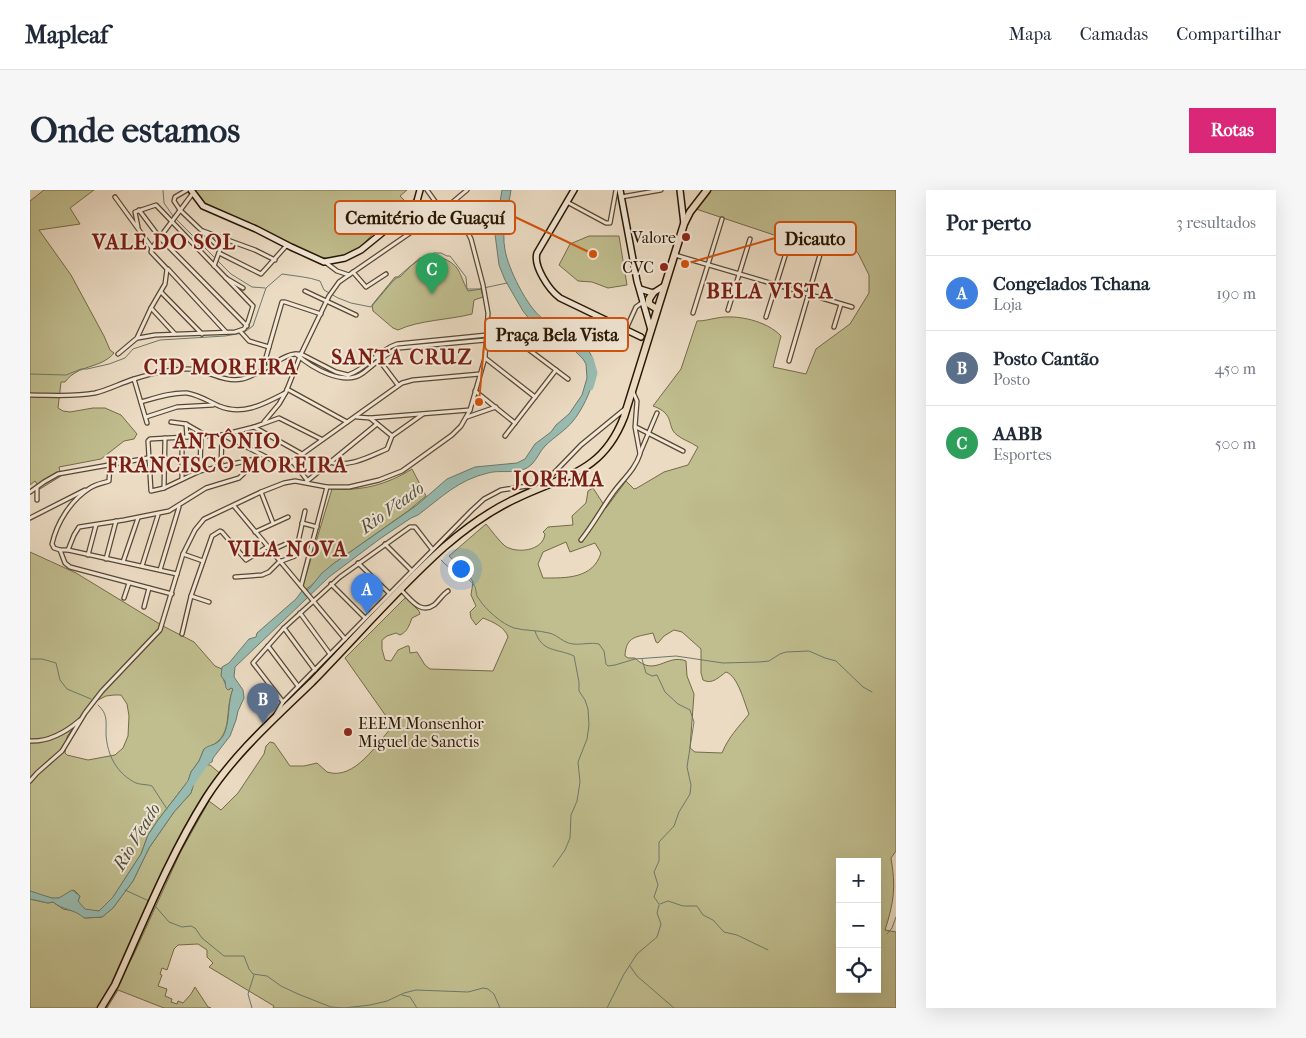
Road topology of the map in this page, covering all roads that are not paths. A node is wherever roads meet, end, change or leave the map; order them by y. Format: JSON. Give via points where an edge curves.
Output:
{"nodes":[{"id":1,"x":186,"y":190,"type":"edge"},
{"id":2,"x":420,"y":190,"type":"edge"},
{"id":3,"x":427,"y":190,"type":"edge"},
{"id":4,"x":467,"y":190,"type":"edge"},
{"id":5,"x":573,"y":190,"type":"edge"},
{"id":6,"x":616,"y":190,"type":"edge"},
{"id":7,"x":620,"y":190,"type":"edge"},
{"id":8,"x":661,"y":190,"type":"edge"},
{"id":9,"x":680,"y":190,"type":"edge"},
{"id":10,"x":708,"y":190,"type":"edge"},
{"id":11,"x":192,"y":192,"type":"edge"},
{"id":12,"x":622,"y":196,"type":"junction"},
{"id":13,"x":114,"y":197,"type":"dead end"},
{"id":14,"x":567,"y":202,"type":"junction"},
{"id":15,"x":453,"y":203,"type":"junction"},
{"id":16,"x":139,"y":210,"type":"junction"},
{"id":17,"x":180,"y":210,"type":"junction"},
{"id":18,"x":442,"y":211,"type":"junction"},
{"id":19,"x":722,"y":219,"type":"dead end"},
{"id":20,"x":173,"y":222,"type":"junction"},
{"id":21,"x":684,"y":224,"type":"junction"},
{"id":22,"x":139,"y":230,"type":"junction"},
{"id":23,"x":200,"y":230,"type":"junction"},
{"id":24,"x":160,"y":238,"type":"junction"},
{"id":25,"x":224,"y":239,"type":"junction"},
{"id":26,"x":750,"y":239,"type":"dead end"},
{"id":27,"x":790,"y":240,"type":"dead end"},
{"id":28,"x":824,"y":241,"type":"dead end"},
{"id":29,"x":287,"y":245,"type":"junction"},
{"id":30,"x":152,"y":248,"type":"junction"},
{"id":31,"x":220,"y":248,"type":"junction"},
{"id":32,"x":219,"y":253,"type":"junction"},
{"id":33,"x":674,"y":255,"type":"junction"},
{"id":34,"x":275,"y":260,"type":"junction"},
{"id":35,"x":324,"y":262,"type":"junction"},
{"id":36,"x":214,"y":266,"type":"junction"},
{"id":37,"x":708,"y":266,"type":"junction"},
{"id":38,"x":167,"y":269,"type":"junction"},
{"id":39,"x":353,"y":272,"type":"junction"},
{"id":40,"x":386,"y":274,"type":"dead end"},
{"id":41,"x":349,"y":275,"type":"junction"},
{"id":42,"x":740,"y":275,"type":"junction"},
{"id":43,"x":226,"y":278,"type":"junction"},
{"id":44,"x":665,"y":286,"type":"junction"},
{"id":45,"x":777,"y":286,"type":"junction"},
{"id":46,"x":243,"y":288,"type":"dead end"},
{"id":47,"x":640,"y":289,"type":"junction"},
{"id":48,"x":305,"y":291,"type":"dead end"},
{"id":49,"x":161,"y":292,"type":"junction"},
{"id":50,"x":653,"y":293,"type":"junction"},
{"id":51,"x":809,"y":295,"type":"junction"},
{"id":52,"x":327,"y":301,"type":"junction"},
{"id":53,"x":643,"y":302,"type":"junction"},
{"id":54,"x":841,"y":304,"type":"junction"},
{"id":55,"x":852,"y":307,"type":"dead end"},
{"id":56,"x":151,"y":308,"type":"junction"},
{"id":57,"x":657,"y":309,"type":"junction"},
{"id":58,"x":728,"y":310,"type":"dead end"},
{"id":59,"x":693,"y":313,"type":"dead end"},
{"id":60,"x":321,"y":314,"type":"junction"},
{"id":61,"x":356,"y":315,"type":"dead end"},
{"id":62,"x":766,"y":317,"type":"dead end"},
{"id":63,"x":247,"y":326,"type":"junction"},
{"id":64,"x":834,"y":326,"type":"dead end"},
{"id":65,"x":626,"y":329,"type":"junction"},
{"id":66,"x":226,"y":332,"type":"junction"},
{"id":67,"x":240,"y":332,"type":"junction"},
{"id":68,"x":650,"y":333,"type":"junction"},
{"id":69,"x":175,"y":334,"type":"junction"},
{"id":70,"x":202,"y":334,"type":"junction"},
{"id":71,"x":641,"y":337,"type":"junction"},
{"id":72,"x":137,"y":338,"type":"junction"},
{"id":73,"x":487,"y":338,"type":"junction"},
{"id":74,"x":647,"y":343,"type":"junction"},
{"id":75,"x":269,"y":347,"type":"junction"},
{"id":76,"x":118,"y":354,"type":"dead end"},
{"id":77,"x":299,"y":355,"type":"junction"},
{"id":78,"x":376,"y":356,"type":"junction"},
{"id":79,"x":485,"y":358,"type":"junction"},
{"id":80,"x":379,"y":360,"type":"junction"},
{"id":81,"x":789,"y":361,"type":"dead end"},
{"id":82,"x":556,"y":370,"type":"junction"},
{"id":83,"x":262,"y":372,"type":"junction"},
{"id":84,"x":480,"y":374,"type":"junction"},
{"id":85,"x":134,"y":379,"type":"junction"},
{"id":86,"x":568,"y":379,"type":"dead end"},
{"id":87,"x":398,"y":385,"type":"junction"},
{"id":88,"x":286,"y":391,"type":"junction"},
{"id":89,"x":475,"y":391,"type":"junction"},
{"id":90,"x":632,"y":391,"type":"junction"},
{"id":91,"x":30,"y":395,"type":"edge"},
{"id":92,"x":535,"y":397,"type":"junction"},
{"id":93,"x":141,"y":402,"type":"junction"},
{"id":94,"x":216,"y":404,"type":"junction"},
{"id":95,"x":627,"y":407,"type":"junction"},
{"id":96,"x":496,"y":408,"type":"junction"},
{"id":97,"x":470,"y":410,"type":"junction"},
{"id":98,"x":657,"y":413,"type":"dead end"},
{"id":99,"x":422,"y":414,"type":"junction"},
{"id":100,"x":146,"y":416,"type":"junction"},
{"id":101,"x":356,"y":416,"type":"junction"},
{"id":102,"x":467,"y":417,"type":"junction"},
{"id":103,"x":370,"y":418,"type":"junction"},
{"id":104,"x":171,"y":422,"type":"dead end"},
{"id":105,"x":347,"y":422,"type":"junction"},
{"id":106,"x":147,"y":423,"type":"dead end"},
{"id":107,"x":264,"y":423,"type":"junction"},
{"id":108,"x":515,"y":423,"type":"junction"},
{"id":109,"x":186,"y":424,"type":"junction"},
{"id":110,"x":377,"y":424,"type":"junction"},
{"id":111,"x":254,"y":427,"type":"junction"},
{"id":112,"x":635,"y":427,"type":"junction"},
{"id":113,"x":648,"y":434,"type":"junction"},
{"id":114,"x":222,"y":435,"type":"junction"},
{"id":115,"x":201,"y":436,"type":"junction"},
{"id":116,"x":206,"y":436,"type":"junction"},
{"id":117,"x":392,"y":436,"type":"junction"},
{"id":118,"x":505,"y":436,"type":"dead end"},
{"id":119,"x":184,"y":437,"type":"junction"},
{"id":120,"x":165,"y":438,"type":"junction"},
{"id":121,"x":321,"y":439,"type":"junction"},
{"id":122,"x":683,"y":450,"type":"dead end"},
{"id":123,"x":302,"y":454,"type":"junction"},
{"id":124,"x":640,"y":454,"type":"junction"},
{"id":125,"x":261,"y":457,"type":"junction"},
{"id":126,"x":148,"y":458,"type":"junction"},
{"id":127,"x":293,"y":462,"type":"junction"},
{"id":128,"x":329,"y":462,"type":"junction"},
{"id":129,"x":110,"y":466,"type":"junction"},
{"id":130,"x":221,"y":467,"type":"junction"},
{"id":131,"x":200,"y":471,"type":"junction"},
{"id":132,"x":182,"y":480,"type":"junction"},
{"id":133,"x":307,"y":481,"type":"junction"},
{"id":134,"x":327,"y":487,"type":"junction"},
{"id":135,"x":37,"y":488,"type":"junction"},
{"id":136,"x":90,"y":488,"type":"junction"},
{"id":137,"x":164,"y":488,"type":"junction"},
{"id":138,"x":30,"y":492,"type":"edge"},
{"id":139,"x":261,"y":492,"type":"junction"},
{"id":140,"x":37,"y":500,"type":"dead end"},
{"id":141,"x":179,"y":506,"type":"junction"},
{"id":142,"x":234,"y":506,"type":"junction"},
{"id":143,"x":306,"y":511,"type":"dead end"},
{"id":144,"x":158,"y":515,"type":"junction"},
{"id":145,"x":288,"y":517,"type":"dead end"},
{"id":146,"x":30,"y":518,"type":"edge"},
{"id":147,"x":138,"y":518,"type":"junction"},
{"id":148,"x":116,"y":521,"type":"junction"},
{"id":149,"x":273,"y":523,"type":"junction"},
{"id":150,"x":302,"y":523,"type":"junction"},
{"id":151,"x":96,"y":524,"type":"junction"},
{"id":152,"x":317,"y":527,"type":"junction"},
{"id":153,"x":255,"y":532,"type":"junction"},
{"id":154,"x":581,"y":540,"type":"dead end"},
{"id":155,"x":290,"y":542,"type":"dead end"},
{"id":156,"x":385,"y":544,"type":"junction"},
{"id":157,"x":267,"y":547,"type":"junction"},
{"id":158,"x":432,"y":549,"type":"junction"},
{"id":159,"x":60,"y":550,"type":"junction"},
{"id":160,"x":68,"y":550,"type":"junction"},
{"id":161,"x":270,"y":551,"type":"junction"},
{"id":162,"x":183,"y":554,"type":"junction"},
{"id":163,"x":88,"y":555,"type":"junction"},
{"id":164,"x":106,"y":559,"type":"junction"},
{"id":165,"x":203,"y":561,"type":"junction"},
{"id":166,"x":123,"y":562,"type":"junction"},
{"id":167,"x":279,"y":562,"type":"junction"},
{"id":168,"x":358,"y":563,"type":"junction"},
{"id":169,"x":142,"y":566,"type":"junction"},
{"id":170,"x":160,"y":570,"type":"junction"},
{"id":171,"x":412,"y":571,"type":"junction"},
{"id":172,"x":176,"y":574,"type":"junction"},
{"id":173,"x":235,"y":577,"type":"dead end"},
{"id":174,"x":129,"y":583,"type":"junction"},
{"id":175,"x":332,"y":584,"type":"junction"},
{"id":176,"x":301,"y":586,"type":"junction"},
{"id":177,"x":149,"y":588,"type":"junction"},
{"id":178,"x":401,"y":590,"type":"junction"},
{"id":179,"x":448,"y":591,"type":"dead end"},
{"id":180,"x":389,"y":593,"type":"junction"},
{"id":181,"x":172,"y":594,"type":"junction"},
{"id":182,"x":192,"y":596,"type":"junction"},
{"id":183,"x":124,"y":598,"type":"dead end"},
{"id":184,"x":313,"y":599,"type":"junction"},
{"id":185,"x":209,"y":602,"type":"dead end"},
{"id":186,"x":144,"y":607,"type":"dead end"},
{"id":187,"x":300,"y":613,"type":"junction"},
{"id":188,"x":365,"y":618,"type":"junction"},
{"id":189,"x":284,"y":628,"type":"junction"},
{"id":190,"x":182,"y":634,"type":"dead end"},
{"id":191,"x":345,"y":639,"type":"junction"},
{"id":192,"x":268,"y":646,"type":"junction"},
{"id":193,"x":330,"y":654,"type":"junction"},
{"id":194,"x":314,"y":670,"type":"junction"},
{"id":195,"x":298,"y":686,"type":"junction"},
{"id":196,"x":283,"y":702,"type":"junction"},
{"id":197,"x":82,"y":718,"type":"junction"},
{"id":198,"x":273,"y":720,"type":"junction"},
{"id":199,"x":30,"y":741,"type":"edge"},
{"id":200,"x":30,"y":781,"type":"edge"},
{"id":201,"x":101,"y":1008,"type":"edge"}],
"edges":[{"from":1,"to":17,"type":"street","via":[[174,198]]},
{"from":2,"to":35,"type":"street","via":[[409,211],[361,250]]},
{"from":3,"to":18,"type":"street"},
{"from":4,"to":15,"type":"street"},
{"from":5,"to":14,"type":"street"},
{"from":6,"to":14,"type":"street","via":[[610,223]]},
{"from":7,"to":12,"type":"street"},
{"from":8,"to":12,"type":"street"},
{"from":9,"to":21,"type":"street"},
{"from":10,"to":21,"type":"highway"},
{"from":11,"to":17,"type":"street"},
{"from":11,"to":29,"type":"street","via":[[203,206]]},
{"from":12,"to":47,"type":"street"},
{"from":13,"to":22,"type":"street"},
{"from":14,"to":65,"type":"street","via":[[537,253],[537,267],[560,298]]},
{"from":15,"to":18,"type":"street"},
{"from":15,"to":73,"type":"street","via":[[471,239],[483,285],[488,313]]},
{"from":16,"to":20,"type":"street","via":[[158,206]]},
{"from":16,"to":22,"type":"street","via":[[135,214]]},
{"from":16,"to":24,"type":"street"},
{"from":17,"to":20,"type":"street"},
{"from":17,"to":23,"type":"street"},
{"from":18,"to":39,"type":"street"},
{"from":19,"to":37,"type":"street"},
{"from":20,"to":24,"type":"street"},
{"from":20,"to":36,"type":"street"},
{"from":21,"to":33,"type":"highway"},
{"from":22,"to":30,"type":"street"},
{"from":23,"to":25,"type":"street"},
{"from":23,"to":31,"type":"street"},
{"from":24,"to":30,"type":"street"},
{"from":24,"to":63,"type":"street"},
{"from":25,"to":31,"type":"street"},
{"from":25,"to":34,"type":"street"},
{"from":26,"to":42,"type":"street"},
{"from":27,"to":45,"type":"street"},
{"from":28,"to":51,"type":"street"},
{"from":29,"to":34,"type":"street"},
{"from":29,"to":35,"type":"street"},
{"from":30,"to":38,"type":"street","via":[[151,252]]},
{"from":31,"to":32,"type":"street"},
{"from":32,"to":34,"type":"street","via":[[259,274]]},
{"from":32,"to":36,"type":"street"},
{"from":33,"to":37,"type":"street"},
{"from":33,"to":44,"type":"highway"},
{"from":35,"to":41,"type":"street"},
{"from":36,"to":43,"type":"street"},
{"from":37,"to":42,"type":"street"},
{"from":37,"to":59,"type":"street"},
{"from":38,"to":49,"type":"street"},
{"from":38,"to":66,"type":"street"},
{"from":39,"to":40,"type":"street","via":[[364,286]]},
{"from":39,"to":41,"type":"street"},
{"from":41,"to":52,"type":"street","via":[[334,288]]},
{"from":42,"to":45,"type":"street"},
{"from":42,"to":58,"type":"street"},
{"from":43,"to":46,"type":"street"},
{"from":43,"to":63,"type":"street","via":[[252,304]]},
{"from":44,"to":50,"type":"street"},
{"from":44,"to":57,"type":"highway"},
{"from":45,"to":51,"type":"street"},
{"from":45,"to":62,"type":"street"},
{"from":47,"to":50,"type":"street"},
{"from":47,"to":53,"type":"street"},
{"from":48,"to":52,"type":"street"},
{"from":49,"to":56,"type":"street"},
{"from":49,"to":70,"type":"street"},
{"from":50,"to":57,"type":"highway","via":[[649,304]]},
{"from":51,"to":54,"type":"street"},
{"from":51,"to":81,"type":"street"},
{"from":52,"to":60,"type":"street"},
{"from":52,"to":61,"type":"street"},
{"from":53,"to":65,"type":"street","via":[[636,307]]},
{"from":53,"to":68,"type":"street"},
{"from":54,"to":55,"type":"street"},
{"from":54,"to":64,"type":"street"},
{"from":56,"to":69,"type":"street"},
{"from":56,"to":72,"type":"street"},
{"from":57,"to":68,"type":"highway"},
{"from":60,"to":75,"type":"street","via":[[282,302]]},
{"from":60,"to":77,"type":"street"},
{"from":63,"to":67,"type":"street"},
{"from":65,"to":71,"type":"street"},
{"from":66,"to":67,"type":"street"},
{"from":66,"to":70,"type":"street"},
{"from":67,"to":75,"type":"street","via":[[246,339]]},
{"from":68,"to":71,"type":"street"},
{"from":68,"to":74,"type":"highway"},
{"from":69,"to":70,"type":"street"},
{"from":69,"to":72,"type":"street"},
{"from":71,"to":74,"type":"street"},
{"from":72,"to":76,"type":"street"},
{"from":73,"to":78,"type":"street","via":[[398,344]]},
{"from":73,"to":79,"type":"street"},
{"from":73,"to":80,"type":"street","via":[[399,348]]},
{"from":73,"to":82,"type":"street","via":[[505,332]]},
{"from":74,"to":90,"type":"highway"},
{"from":75,"to":83,"type":"street"},
{"from":77,"to":78,"type":"street","via":[[346,375],[356,372]]},
{"from":77,"to":80,"type":"street","via":[[342,379],[358,376]]},
{"from":77,"to":83,"type":"street","via":[[291,354]]},
{"from":77,"to":88,"type":"street"},
{"from":78,"to":80,"type":"street"},
{"from":79,"to":84,"type":"street"},
{"from":79,"to":92,"type":"street"},
{"from":80,"to":87,"type":"street"},
{"from":82,"to":86,"type":"street"},
{"from":82,"to":92,"type":"street"},
{"from":83,"to":85,"type":"street","via":[[230,380],[186,369]]},
{"from":84,"to":87,"type":"street","via":[[413,380]]},
{"from":84,"to":89,"type":"street"},
{"from":85,"to":91,"type":"street","via":[[75,396]]},
{"from":85,"to":93,"type":"street"},
{"from":87,"to":101,"type":"street"},
{"from":88,"to":94,"type":"street","via":[[246,410],[230,410]]},
{"from":88,"to":105,"type":"street"},
{"from":88,"to":107,"type":"street"},
{"from":89,"to":96,"type":"street"},
{"from":89,"to":97,"type":"street"},
{"from":90,"to":95,"type":"highway"},
{"from":90,"to":112,"type":"street","via":[[637,401]]},
{"from":92,"to":108,"type":"street"},
{"from":93,"to":94,"type":"street","via":[[185,393]]},
{"from":93,"to":100,"type":"street"},
{"from":94,"to":100,"type":"street","via":[[177,407]]},
{"from":95,"to":158,"type":"street","via":[[581,445],[550,477],[534,485],[505,489],[490,496]]},
{"from":95,"to":178,"type":"highway","via":[[616,435],[596,460],[565,478],[513,500],[474,523],[443,548]]},
{"from":96,"to":102,"type":"street"},
{"from":96,"to":108,"type":"street"},
{"from":97,"to":99,"type":"street"},
{"from":97,"to":102,"type":"street"},
{"from":98,"to":113,"type":"street"},
{"from":99,"to":103,"type":"street"},
{"from":99,"to":117,"type":"street"},
{"from":100,"to":106,"type":"street"},
{"from":101,"to":103,"type":"street"},
{"from":101,"to":105,"type":"street"},
{"from":102,"to":134,"type":"street","via":[[452,435],[392,476],[355,487]]},
{"from":103,"to":110,"type":"street"},
{"from":104,"to":109,"type":"street"},
{"from":105,"to":121,"type":"street"},
{"from":107,"to":111,"type":"street"},
{"from":107,"to":121,"type":"street","via":[[281,418]]},
{"from":108,"to":118,"type":"street"},
{"from":109,"to":116,"type":"street"},
{"from":109,"to":119,"type":"street"},
{"from":110,"to":117,"type":"street"},
{"from":110,"to":128,"type":"street"},
{"from":111,"to":114,"type":"street"},
{"from":111,"to":123,"type":"street"},
{"from":112,"to":113,"type":"street"},
{"from":112,"to":124,"type":"street"},
{"from":113,"to":122,"type":"street"},
{"from":113,"to":124,"type":"street"},
{"from":114,"to":116,"type":"street"},
{"from":114,"to":125,"type":"street"},
{"from":114,"to":130,"type":"street"},
{"from":115,"to":116,"type":"street"},
{"from":115,"to":119,"type":"street"},
{"from":115,"to":131,"type":"street"},
{"from":117,"to":128,"type":"street","via":[[388,448],[370,456],[345,464]]},
{"from":119,"to":120,"type":"street"},
{"from":119,"to":132,"type":"street"},
{"from":120,"to":126,"type":"street","via":[[148,441]]},
{"from":120,"to":137,"type":"street"},
{"from":121,"to":123,"type":"street"},
{"from":123,"to":127,"type":"street"},
{"from":124,"to":154,"type":"street","via":[[635,466]]},
{"from":125,"to":127,"type":"street","via":[[280,464]]},
{"from":125,"to":130,"type":"street"},
{"from":125,"to":141,"type":"street","via":[[239,478],[206,488]]},
{"from":126,"to":129,"type":"street"},
{"from":126,"to":137,"type":"street","via":[[152,492]]},
{"from":127,"to":133,"type":"street"},
{"from":128,"to":133,"type":"street"},
{"from":129,"to":135,"type":"street","via":[[58,474]]},
{"from":129,"to":136,"type":"street","via":[[109,480]]},
{"from":130,"to":131,"type":"street"},
{"from":131,"to":132,"type":"street"},
{"from":132,"to":137,"type":"street"},
{"from":133,"to":134,"type":"street"},
{"from":133,"to":139,"type":"street","via":[[295,480]]},
{"from":134,"to":152,"type":"street"},
{"from":135,"to":138,"type":"street"},
{"from":135,"to":140,"type":"street"},
{"from":136,"to":146,"type":"street"},
{"from":136,"to":159,"type":"street","via":[[61,521],[52,544]]},
{"from":139,"to":142,"type":"street"},
{"from":139,"to":149,"type":"street"},
{"from":141,"to":144,"type":"street"},
{"from":141,"to":170,"type":"street"},
{"from":142,"to":153,"type":"street"},
{"from":142,"to":162,"type":"street","via":[[204,519]]},
{"from":143,"to":150,"type":"street"},
{"from":144,"to":147,"type":"street"},
{"from":144,"to":169,"type":"street"},
{"from":145,"to":149,"type":"street"},
{"from":147,"to":148,"type":"street"},
{"from":147,"to":166,"type":"street"},
{"from":148,"to":151,"type":"street"},
{"from":148,"to":164,"type":"street"},
{"from":149,"to":153,"type":"street"},
{"from":150,"to":152,"type":"street"},
{"from":150,"to":167,"type":"street","via":[[298,548],[293,557]]},
{"from":151,"to":160,"type":"street","via":[[79,527]]},
{"from":151,"to":163,"type":"street"},
{"from":152,"to":176,"type":"street"},
{"from":153,"to":157,"type":"street"},
{"from":155,"to":161,"type":"street"},
{"from":156,"to":158,"type":"street","via":[[415,527]]},
{"from":156,"to":168,"type":"street"},
{"from":156,"to":171,"type":"street"},
{"from":157,"to":161,"type":"street"},
{"from":157,"to":165,"type":"street","via":[[246,560],[220,532],[212,536]]},
{"from":158,"to":171,"type":"street"},
{"from":159,"to":160,"type":"street"},
{"from":159,"to":174,"type":"street","via":[[68,566]]},
{"from":160,"to":163,"type":"street"},
{"from":161,"to":167,"type":"street"},
{"from":162,"to":165,"type":"street"},
{"from":162,"to":172,"type":"street"},
{"from":163,"to":164,"type":"street"},
{"from":164,"to":166,"type":"street"},
{"from":165,"to":182,"type":"street"},
{"from":166,"to":169,"type":"street"},
{"from":167,"to":173,"type":"street","via":[[262,575]]},
{"from":167,"to":176,"type":"street"},
{"from":168,"to":175,"type":"street"},
{"from":168,"to":180,"type":"street"},
{"from":169,"to":170,"type":"street"},
{"from":170,"to":172,"type":"street"},
{"from":171,"to":180,"type":"street"},
{"from":172,"to":181,"type":"street"},
{"from":174,"to":177,"type":"street"},
{"from":174,"to":183,"type":"street"},
{"from":175,"to":184,"type":"street"},
{"from":175,"to":188,"type":"street"},
{"from":176,"to":184,"type":"street"},
{"from":177,"to":181,"type":"street"},
{"from":177,"to":186,"type":"street"},
{"from":178,"to":179,"type":"street","via":[[424,609],[434,605]]},
{"from":178,"to":198,"type":"highway"},
{"from":180,"to":188,"type":"street"},
{"from":181,"to":197,"type":"street","via":[[160,630],[109,683]]},
{"from":182,"to":185,"type":"street"},
{"from":182,"to":190,"type":"street"},
{"from":184,"to":187,"type":"street"},
{"from":184,"to":191,"type":"street"},
{"from":187,"to":189,"type":"street"},
{"from":187,"to":193,"type":"street"},
{"from":188,"to":191,"type":"street"},
{"from":189,"to":192,"type":"street"},
{"from":189,"to":194,"type":"street"},
{"from":191,"to":193,"type":"street"},
{"from":192,"to":195,"type":"street"},
{"from":192,"to":196,"type":"street","via":[[254,665]]},
{"from":193,"to":194,"type":"street"},
{"from":194,"to":195,"type":"street"},
{"from":195,"to":196,"type":"street"},
{"from":196,"to":198,"type":"street"},
{"from":197,"to":199,"type":"street","via":[[52,738]]},
{"from":197,"to":200,"type":"street","via":[[62,751]]},
{"from":198,"to":201,"type":"highway","via":[[235,760],[201,807]]}]}
